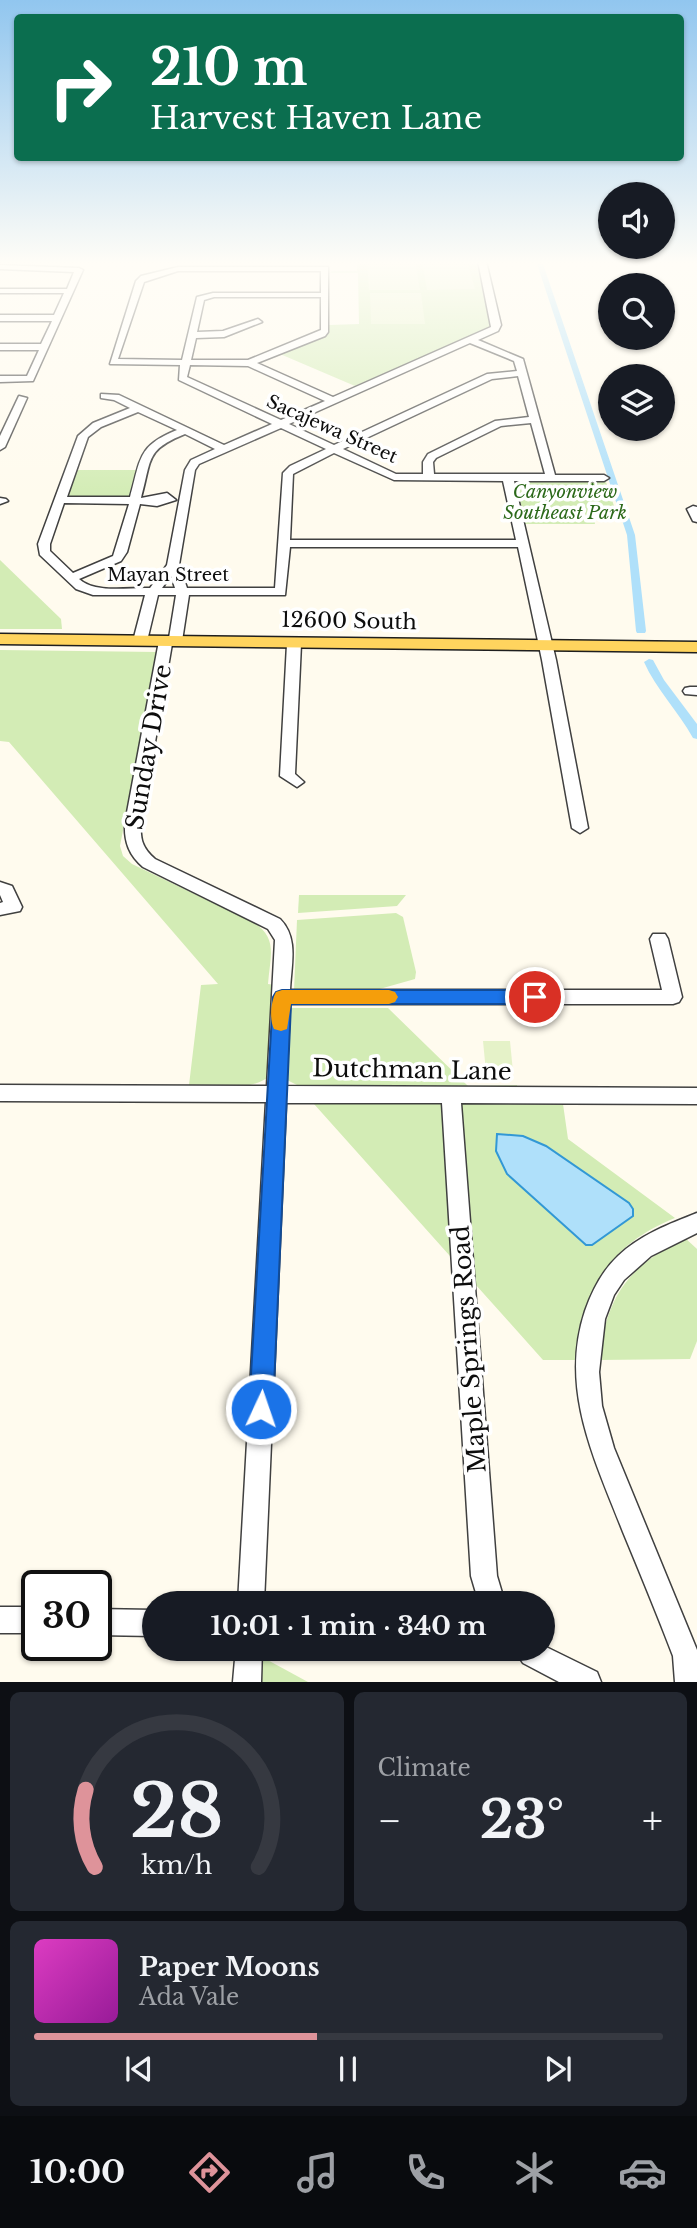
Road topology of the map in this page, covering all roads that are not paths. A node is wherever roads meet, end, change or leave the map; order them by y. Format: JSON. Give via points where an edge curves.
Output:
{"nodes":[{"id":1,"x":47,"y":339,"type":"edge"},
{"id":2,"x":121,"y":339,"type":"edge"},
{"id":3,"x":190,"y":339,"type":"edge"},
{"id":4,"x":308,"y":339,"type":"edge"},
{"id":5,"x":470,"y":340,"type":"joint"},
{"id":6,"x":0,"y":347,"type":"edge"},
{"id":7,"x":44,"y":347,"type":"junction"},
{"id":8,"x":184,"y":362,"type":"junction"},
{"id":9,"x":249,"y":363,"type":"junction"},
{"id":10,"x":522,"y":373,"type":"junction"},
{"id":11,"x":0,"y":379,"type":"edge"},
{"id":12,"x":104,"y":396,"type":"dead end"},
{"id":13,"x":22,"y":398,"type":"dead end"},
{"id":14,"x":332,"y":400,"type":"junction"},
{"id":15,"x":138,"y":408,"type":"junction"},
{"id":16,"x":0,"y":415,"type":"edge"},
{"id":17,"x":14,"y":415,"type":"junction"},
{"id":18,"x":535,"y":420,"type":"junction"},
{"id":19,"x":277,"y":424,"type":"junction"},
{"id":20,"x":184,"y":431,"type":"junction"},
{"id":21,"x":0,"y":447,"type":"edge"},
{"id":22,"x":221,"y":449,"type":"junction"},
{"id":23,"x":332,"y":449,"type":"junction"},
{"id":24,"x":429,"y":477,"type":"junction"},
{"id":25,"x":508,"y":478,"type":"junction"},
{"id":26,"x":551,"y":478,"type":"junction"},
{"id":27,"x":604,"y":478,"type":"dead end"},
{"id":28,"x":185,"y":499,"type":"junction"},
{"id":29,"x":59,"y":500,"type":"junction"},
{"id":30,"x":135,"y":500,"type":"junction"},
{"id":31,"x":286,"y":543,"type":"junction"},
{"id":32,"x":522,"y":544,"type":"junction"},
{"id":33,"x":173,"y":565,"type":"junction"},
{"id":34,"x":71,"y":578,"type":"junction"},
{"id":35,"x":152,"y":593,"type":"junction"},
{"id":36,"x":183,"y":593,"type":"junction"},
{"id":37,"x":0,"y":639,"type":"edge"},
{"id":38,"x":140,"y":641,"type":"junction"},
{"id":39,"x":171,"y":641,"type":"junction"},
{"id":40,"x":294,"y":643,"type":"junction"},
{"id":41,"x":545,"y":646,"type":"junction"},
{"id":42,"x":697,"y":647,"type":"edge"},
{"id":43,"x":297,"y":782,"type":"dead end"},
{"id":44,"x":580,"y":828,"type":"dead end"},
{"id":45,"x":0,"y":888,"type":"edge"},
{"id":46,"x":0,"y":909,"type":"edge"},
{"id":47,"x":659,"y":939,"type":"dead end"},
{"id":48,"x":282,"y":997,"type":"junction"},
{"id":49,"x":0,"y":1093,"type":"edge"},
{"id":50,"x":277,"y":1093,"type":"junction"},
{"id":51,"x":451,"y":1095,"type":"junction"},
{"id":52,"x":697,"y":1096,"type":"edge"},
{"id":53,"x":697,"y":1223,"type":"edge"},
{"id":54,"x":252,"y":1591,"type":"edge"},
{"id":55,"x":488,"y":1591,"type":"edge"},
{"id":56,"x":0,"y":1620,"type":"edge"},
{"id":57,"x":21,"y":1620,"type":"edge"},
{"id":58,"x":112,"y":1622,"type":"edge"},
{"id":59,"x":142,"y":1623,"type":"edge"},
{"id":60,"x":248,"y":1661,"type":"edge"},
{"id":61,"x":546,"y":1661,"type":"edge"},
{"id":62,"x":247,"y":1682,"type":"edge"},
{"id":63,"x":587,"y":1682,"type":"edge"},
{"id":64,"x":689,"y":1682,"type":"edge"}],
"edges":[{"from":1,"to":7,"type":"street"},
{"from":2,"to":8,"type":"street","via":[[113,362]]},
{"from":3,"to":8,"type":"street"},
{"from":4,"to":9,"type":"street"},
{"from":5,"to":10,"type":"street","via":[[518,359]]},
{"from":5,"to":14,"type":"street"},
{"from":6,"to":7,"type":"street"},
{"from":7,"to":11,"type":"street","via":[[30,379]]},
{"from":8,"to":9,"type":"street"},
{"from":8,"to":19,"type":"street","name":"Sacajewa Street","via":[[184,380]]},
{"from":9,"to":14,"type":"street"},
{"from":10,"to":18,"type":"street"},
{"from":10,"to":23,"type":"street","via":[[490,376]]},
{"from":12,"to":15,"type":"street"},
{"from":13,"to":17,"type":"street"},
{"from":14,"to":19,"type":"street"},
{"from":15,"to":20,"type":"street"},
{"from":15,"to":29,"type":"street","name":"Mayan Street","via":[[83,436]]},
{"from":16,"to":17,"type":"street"},
{"from":17,"to":21,"type":"street"},
{"from":18,"to":24,"type":"street","via":[[499,423],[432,456]]},
{"from":18,"to":26,"type":"street"},
{"from":19,"to":22,"type":"street"},
{"from":19,"to":23,"type":"street","name":"Sacajewa Street"},
{"from":20,"to":22,"type":"street"},
{"from":20,"to":30,"type":"street","via":[[149,450]]},
{"from":22,"to":28,"type":"street","via":[[195,462]]},
{"from":23,"to":24,"type":"street","name":"Sacajewa Street","via":[[386,475]]},
{"from":23,"to":31,"type":"street","via":[[288,473]]},
{"from":24,"to":25,"type":"street","name":"Sacajewa Street"},
{"from":25,"to":26,"type":"street","name":"Sacajewa Street"},
{"from":25,"to":32,"type":"street"},
{"from":26,"to":27,"type":"street","name":"Sacajewa Street"},
{"from":28,"to":30,"type":"street","via":[[162,503]]},
{"from":28,"to":33,"type":"street"},
{"from":29,"to":30,"type":"street"},
{"from":29,"to":34,"type":"street","name":"Mayan Street","via":[[44,552]]},
{"from":30,"to":34,"type":"street","via":[[117,558]]},
{"from":31,"to":32,"type":"street"},
{"from":31,"to":36,"type":"street","name":"Mayan Street","via":[[281,592]]},
{"from":32,"to":41,"type":"street"},
{"from":33,"to":35,"type":"street"},
{"from":33,"to":36,"type":"street"},
{"from":34,"to":35,"type":"street","name":"Mayan Street","via":[[93,591]]},
{"from":35,"to":36,"type":"street","name":"Mayan Street"},
{"from":35,"to":38,"type":"street"},
{"from":36,"to":39,"type":"street"},
{"from":37,"to":38,"type":"main road","name":"12600 South"},
{"from":38,"to":39,"type":"main road","name":"12600 South"},
{"from":39,"to":40,"type":"main road","name":"12600 South"},
{"from":39,"to":48,"type":"street","name":"Sunday Drive","via":[[133,823],[133,845],[149,863],[279,928],[285,948]]},
{"from":40,"to":41,"type":"main road","name":"12600 South"},
{"from":40,"to":43,"type":"street","via":[[287,776]]},
{"from":41,"to":42,"type":"main road","name":"12600 South"},
{"from":41,"to":44,"type":"street"},
{"from":45,"to":46,"type":"street","via":[[6,890],[14,907]]},
{"from":47,"to":48,"type":"street","via":[[673,997]]},
{"from":48,"to":50,"type":"street","name":"Sunday Drive"},
{"from":49,"to":50,"type":"street","name":"Dutchman Lane"},
{"from":50,"to":51,"type":"street","name":"Dutchman Lane"},
{"from":50,"to":54,"type":"street","name":"Sunday Drive"},
{"from":51,"to":52,"type":"street","name":"Dutchman Lane"},
{"from":51,"to":55,"type":"street","name":"Maple Springs Road"},
{"from":53,"to":64,"type":"street","via":[[660,1238],[617,1273],[593,1321],[587,1372],[590,1406],[602,1447],[686,1656]]},
{"from":56,"to":57,"type":"street"},
{"from":58,"to":59,"type":"street"},
{"from":60,"to":62,"type":"street"},
{"from":61,"to":63,"type":"street"}]}
